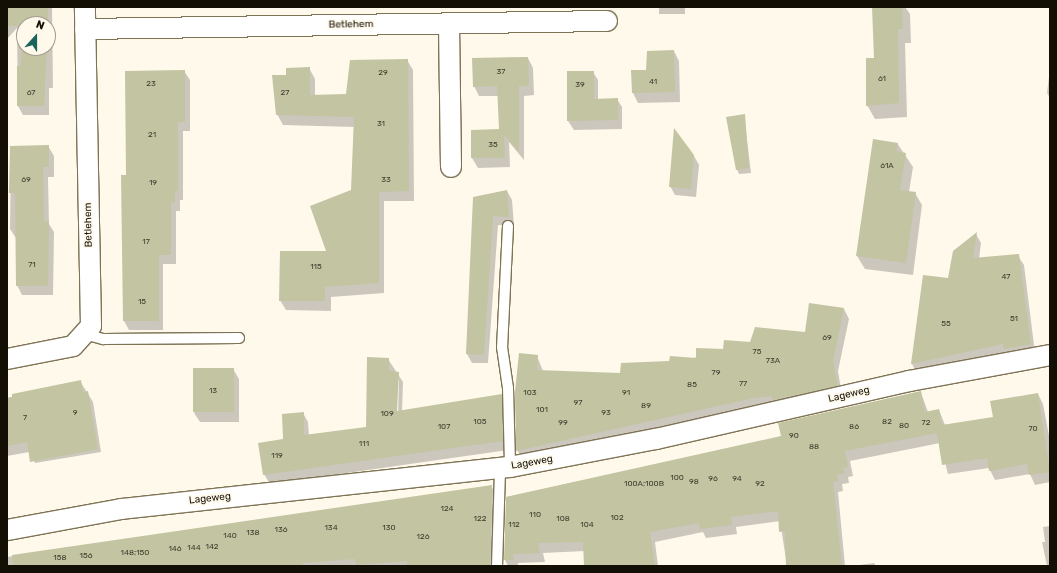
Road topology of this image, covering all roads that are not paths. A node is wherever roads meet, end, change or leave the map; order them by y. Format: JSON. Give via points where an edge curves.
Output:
{"nodes":[{"id":1,"x":85,"y":7,"type":"edge"},
{"id":2,"x":607,"y":21,"type":"dead end"},
{"id":3,"x":449,"y":24,"type":"junction"},
{"id":4,"x":85,"y":29,"type":"junction"},
{"id":5,"x":451,"y":167,"type":"dead end"},
{"id":6,"x":508,"y":226,"type":"dead end"},
{"id":7,"x":84,"y":334,"type":"junction"},
{"id":8,"x":239,"y":338,"type":"dead end"},
{"id":9,"x":1050,"y":355,"type":"edge"},
{"id":10,"x":7,"y":359,"type":"edge"},
{"id":11,"x":505,"y":468,"type":"junction"},
{"id":12,"x":7,"y":530,"type":"edge"},
{"id":13,"x":497,"y":566,"type":"edge"}],
"edges":[{"from":1,"to":4,"type":"street","name":"Betlehem"},
{"from":2,"to":3,"type":"street","name":"Betlehem"},
{"from":3,"to":4,"type":"street","name":"Betlehem"},
{"from":3,"to":5,"type":"street"},
{"from":4,"to":7,"type":"street","name":"Betlehem","via":[[91,326]]},
{"from":6,"to":11,"type":"lane","via":[[502,347],[508,388]]},
{"from":7,"to":8,"type":"lane","via":[[103,339]]},
{"from":7,"to":10,"type":"street","name":"Betlehem","via":[[73,346]]},
{"from":9,"to":11,"type":"street","name":"Lageweg","via":[[909,381],[656,439]]},
{"from":11,"to":12,"type":"street","name":"Lageweg","via":[[121,509]]},
{"from":11,"to":13,"type":"lane"}]}
